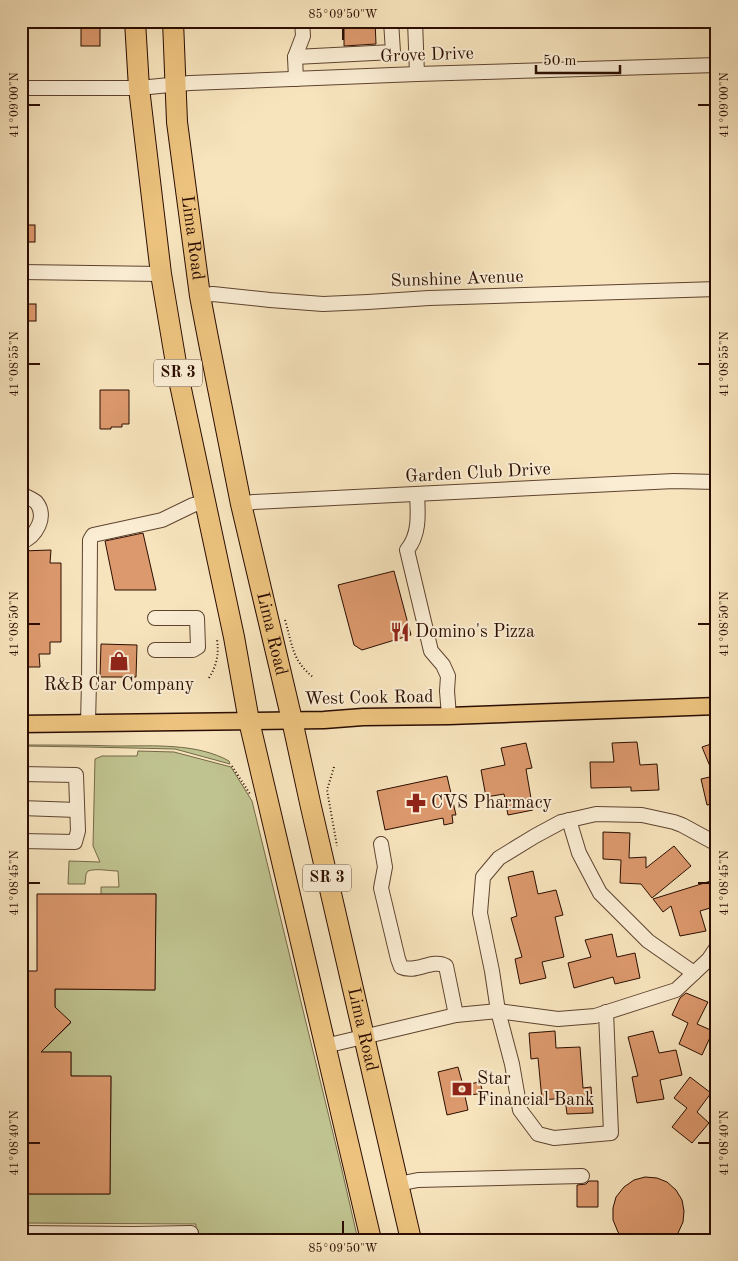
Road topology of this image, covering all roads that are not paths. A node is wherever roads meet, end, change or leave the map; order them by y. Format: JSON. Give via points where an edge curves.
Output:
{"nodes":[{"id":1,"x":135,"y":21,"type":"edge"},
{"id":2,"x":173,"y":21,"type":"edge"},
{"id":3,"x":302,"y":21,"type":"edge"},
{"id":4,"x":391,"y":21,"type":"edge"},
{"id":5,"x":415,"y":21,"type":"edge"},
{"id":6,"x":295,"y":57,"type":"junction"},
{"id":7,"x":717,"y":65,"type":"edge"},
{"id":8,"x":417,"y":74,"type":"junction"},
{"id":9,"x":296,"y":79,"type":"junction"},
{"id":10,"x":176,"y":84,"type":"junction"},
{"id":11,"x":21,"y":88,"type":"edge"},
{"id":12,"x":139,"y":88,"type":"junction"},
{"id":13,"x":21,"y":272,"type":"edge"},
{"id":14,"x":161,"y":274,"type":"junction"},
{"id":15,"x":717,"y":289,"type":"edge"},
{"id":16,"x":200,"y":296,"type":"junction"},
{"id":17,"x":717,"y":482,"type":"edge"},
{"id":18,"x":21,"y":494,"type":"edge"},
{"id":19,"x":417,"y":494,"type":"junction"},
{"id":20,"x":206,"y":502,"type":"junction"},
{"id":21,"x":241,"y":504,"type":"junction"},
{"id":22,"x":21,"y":542,"type":"edge"},
{"id":23,"x":155,"y":618,"type":"dead end"},
{"id":24,"x":155,"y":650,"type":"dead end"},
{"id":25,"x":717,"y":706,"type":"edge"},
{"id":26,"x":449,"y":716,"type":"junction"},
{"id":27,"x":292,"y":720,"type":"junction"},
{"id":28,"x":248,"y":721,"type":"junction"},
{"id":29,"x":88,"y":723,"type":"junction"},
{"id":30,"x":21,"y":724,"type":"edge"},
{"id":31,"x":21,"y":774,"type":"edge"},
{"id":32,"x":21,"y":808,"type":"edge"},
{"id":33,"x":77,"y":810,"type":"junction"},
{"id":34,"x":569,"y":820,"type":"junction"},
{"id":35,"x":21,"y":841,"type":"edge"},
{"id":36,"x":381,"y":844,"type":"dead end"},
{"id":37,"x":717,"y":844,"type":"edge"},
{"id":38,"x":717,"y":947,"type":"edge"},
{"id":39,"x":694,"y":973,"type":"junction"},
{"id":40,"x":498,"y":1011,"type":"junction"},
{"id":41,"x":606,"y":1012,"type":"junction"},
{"id":42,"x":456,"y":1015,"type":"junction"},
{"id":43,"x":363,"y":1036,"type":"junction"},
{"id":44,"x":324,"y":1046,"type":"junction"},
{"id":45,"x":582,"y":1176,"type":"dead end"},
{"id":46,"x":398,"y":1184,"type":"junction"},
{"id":47,"x":21,"y":1233,"type":"edge"},
{"id":48,"x":190,"y":1240,"type":"edge"},
{"id":49,"x":371,"y":1240,"type":"edge"},
{"id":50,"x":411,"y":1240,"type":"edge"}],
"edges":[{"from":1,"to":12,"type":"highway","name":"Lima Road","number":"SR 3"},
{"from":2,"to":10,"type":"highway","name":"Lima Road","number":"SR 3"},
{"from":3,"to":6,"type":"street","via":[[303,36]]},
{"from":4,"to":6,"type":"street","via":[[393,52]]},
{"from":5,"to":8,"type":"street"},
{"from":6,"to":9,"type":"street"},
{"from":7,"to":8,"type":"street","name":"Grove Drive"},
{"from":8,"to":9,"type":"street","name":"Grove Drive"},
{"from":9,"to":10,"type":"street","name":"Grove Drive"},
{"from":10,"to":12,"type":"street","name":"Grove Drive"},
{"from":10,"to":16,"type":"highway","name":"Lima Road","number":"SR 3","via":[[177,122]]},
{"from":11,"to":12,"type":"street","name":"Grove Drive"},
{"from":12,"to":14,"type":"highway","name":"Lima Road","number":"SR 3"},
{"from":13,"to":14,"type":"street"},
{"from":14,"to":20,"type":"highway","name":"Lima Road","number":"SR 3","via":[[178,375]]},
{"from":15,"to":16,"type":"street","name":"Sunshine Avenue","via":[[323,304],[213,294]]},
{"from":16,"to":21,"type":"highway","name":"Lima Road","number":"SR 3"},
{"from":17,"to":19,"type":"street","name":"Garden Club Drive"},
{"from":18,"to":22,"type":"street","via":[[36,502],[40,522],[36,532]]},
{"from":19,"to":21,"type":"street","name":"Garden Club Drive"},
{"from":19,"to":26,"type":"street","via":[[418,522],[413,543],[407,550],[431,651],[448,676]]},
{"from":20,"to":28,"type":"highway","name":"Lima Road","number":"SR 3"},
{"from":20,"to":29,"type":"street","via":[[162,520],[93,535],[90,540]]},
{"from":21,"to":27,"type":"highway","name":"Lima Road","number":"SR 3"},
{"from":23,"to":24,"type":"street","via":[[197,618],[198,647],[193,650]]},
{"from":25,"to":26,"type":"main road","name":"West Cook Road"},
{"from":26,"to":27,"type":"main road","name":"West Cook Road"},
{"from":27,"to":28,"type":"main road","name":"West Cook Road"},
{"from":27,"to":43,"type":"highway","name":"Lima Road","number":"SR 3"},
{"from":28,"to":29,"type":"main road","name":"West Cook Road"},
{"from":28,"to":44,"type":"highway","name":"Lima Road","number":"SR 3"},
{"from":29,"to":30,"type":"main road","name":"West Cook Road"},
{"from":31,"to":33,"type":"street","via":[[76,775]]},
{"from":32,"to":33,"type":"street"},
{"from":33,"to":35,"type":"street","via":[[75,842]]},
{"from":34,"to":37,"type":"street","via":[[596,814],[642,815],[682,825]]},
{"from":34,"to":39,"type":"street","via":[[579,853],[600,892],[648,941]]},
{"from":34,"to":40,"type":"street","via":[[499,858],[483,877],[480,913]]},
{"from":36,"to":42,"type":"street","via":[[385,868],[381,888],[401,966],[407,969],[442,963],[446,966]]},
{"from":38,"to":39,"type":"street"},
{"from":39,"to":41,"type":"street","via":[[676,990]]},
{"from":40,"to":41,"type":"street","via":[[558,1020]]},
{"from":40,"to":41,"type":"street","via":[[520,1110],[538,1134],[554,1138],[611,1133]]},
{"from":40,"to":42,"type":"street"},
{"from":42,"to":43,"type":"street"},
{"from":43,"to":44,"type":"street"},
{"from":43,"to":46,"type":"highway","name":"Lima Road","number":"SR 3"},
{"from":44,"to":49,"type":"highway","name":"Lima Road","number":"SR 3"},
{"from":45,"to":46,"type":"street","via":[[418,1180]]},
{"from":46,"to":50,"type":"highway","name":"Lima Road","number":"SR 3"},
{"from":47,"to":48,"type":"street","via":[[191,1233]]}]}
